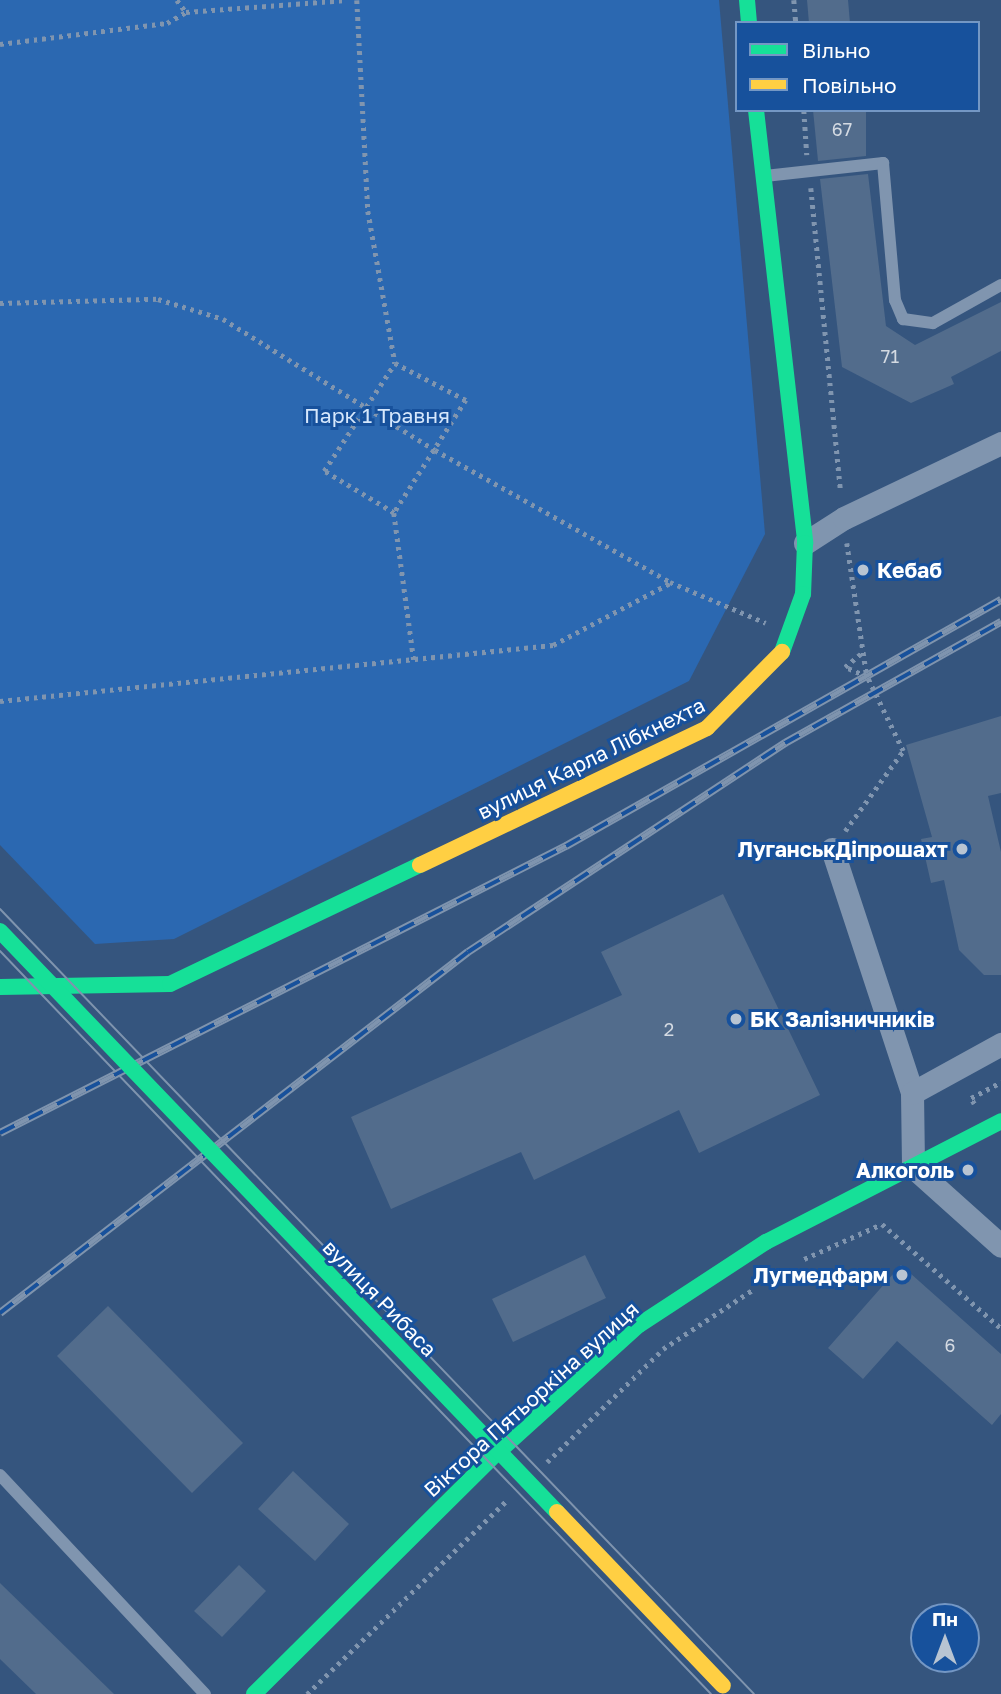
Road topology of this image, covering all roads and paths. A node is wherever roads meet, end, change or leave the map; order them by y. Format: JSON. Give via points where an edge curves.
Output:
{"nodes":[{"id":1,"x":177,"y":0,"type":"edge"},
{"id":2,"x":347,"y":0,"type":"edge"},
{"id":3,"x":357,"y":0,"type":"edge"},
{"id":4,"x":747,"y":0,"type":"edge"},
{"id":5,"x":794,"y":0,"type":"edge"},
{"id":6,"x":186,"y":12,"type":"junction"},
{"id":7,"x":749,"y":21,"type":"edge"},
{"id":8,"x":796,"y":21,"type":"edge"},
{"id":9,"x":0,"y":44,"type":"edge"},
{"id":10,"x":756,"y":112,"type":"edge"},
{"id":11,"x":804,"y":112,"type":"edge"},
{"id":12,"x":809,"y":170,"type":"junction"},
{"id":13,"x":762,"y":177,"type":"junction"},
{"id":14,"x":1001,"y":285,"type":"edge"},
{"id":15,"x":0,"y":303,"type":"edge"},
{"id":16,"x":395,"y":363,"type":"junction"},
{"id":17,"x":366,"y":407,"type":"junction"},
{"id":18,"x":1001,"y":443,"type":"edge"},
{"id":19,"x":435,"y":450,"type":"junction"},
{"id":20,"x":394,"y":513,"type":"junction"},
{"id":21,"x":844,"y":517,"type":"junction"},
{"id":22,"x":805,"y":543,"type":"junction"},
{"id":23,"x":670,"y":582,"type":"junction"},
{"id":24,"x":771,"y":626,"type":"dead end"},
{"id":25,"x":863,"y":652,"type":"junction"},
{"id":26,"x":414,"y":660,"type":"junction"},
{"id":27,"x":867,"y":677,"type":"junction"},
{"id":28,"x":0,"y":701,"type":"edge"},
{"id":29,"x":832,"y":849,"type":"joint"},
{"id":30,"x":0,"y":931,"type":"edge"},
{"id":31,"x":0,"y":987,"type":"edge"},
{"id":32,"x":1001,"y":1044,"type":"edge"},
{"id":33,"x":912,"y":1093,"type":"junction"},
{"id":34,"x":1001,"y":1121,"type":"edge"},
{"id":35,"x":913,"y":1167,"type":"junction"},
{"id":36,"x":1001,"y":1246,"type":"edge"},
{"id":37,"x":789,"y":1266,"type":"dead end"},
{"id":38,"x":766,"y":1281,"type":"dead end"},
{"id":39,"x":1001,"y":1328,"type":"edge"},
{"id":40,"x":544,"y":1464,"type":"dead end"},
{"id":41,"x":0,"y":1475,"type":"edge"},
{"id":42,"x":515,"y":1493,"type":"dead end"},
{"id":43,"x":726,"y":1690,"type":"edge"},
{"id":44,"x":205,"y":1694,"type":"edge"},
{"id":45,"x":254,"y":1694,"type":"edge"},
{"id":46,"x":307,"y":1694,"type":"edge"}],
"edges":[{"from":1,"to":6,"type":"path"},
{"from":2,"to":6,"type":"path"},
{"from":3,"to":16,"type":"path","via":[[368,211]]},
{"from":4,"to":7,"type":"street"},
{"from":5,"to":8,"type":"path"},
{"from":6,"to":9,"type":"path","via":[[167,23]]},
{"from":10,"to":13,"type":"street","name":"вулиця Карла Лібкнехта"},
{"from":11,"to":12,"type":"path"},
{"from":12,"to":13,"type":"lane"},
{"from":12,"to":14,"type":"lane","via":[[883,163],[895,300],[903,319],[933,323]]},
{"from":12,"to":21,"type":"path"},
{"from":13,"to":22,"type":"street","name":"вулиця Карла Лібкнехта"},
{"from":15,"to":17,"type":"path","via":[[158,299],[223,319]]},
{"from":16,"to":17,"type":"path"},
{"from":16,"to":19,"type":"path","via":[[466,400]]},
{"from":17,"to":19,"type":"path"},
{"from":17,"to":20,"type":"path","via":[[324,471]]},
{"from":18,"to":21,"type":"street"},
{"from":19,"to":20,"type":"path"},
{"from":19,"to":23,"type":"path"},
{"from":20,"to":26,"type":"path"},
{"from":21,"to":22,"type":"street"},
{"from":21,"to":25,"type":"path"},
{"from":22,"to":31,"type":"street","name":"вулиця Карла Лібкнехта","via":[[803,594],[792,638],[769,672],[707,728],[170,984]]},
{"from":23,"to":24,"type":"path"},
{"from":23,"to":26,"type":"path","via":[[553,645]]},
{"from":25,"to":27,"type":"path"},
{"from":25,"to":27,"type":"path","via":[[845,667]]},
{"from":26,"to":28,"type":"path"},
{"from":27,"to":29,"type":"path","via":[[903,751]]},
{"from":29,"to":33,"type":"street"},
{"from":30,"to":43,"type":"street","name":"вулиця Рибаса","bridge":true},
{"from":32,"to":33,"type":"street"},
{"from":33,"to":35,"type":"street"},
{"from":34,"to":35,"type":"street","name":"Віктора Пятьоркіна вулиця"},
{"from":35,"to":36,"type":"street"},
{"from":35,"to":45,"type":"street","name":"Віктора Пятьоркіна вулиця","via":[[766,1242],[639,1325],[496,1454]]},
{"from":37,"to":39,"type":"path","via":[[882,1224]]},
{"from":38,"to":40,"type":"path","via":[[663,1349]]},
{"from":41,"to":44,"type":"lane"},
{"from":42,"to":46,"type":"path"}]}
